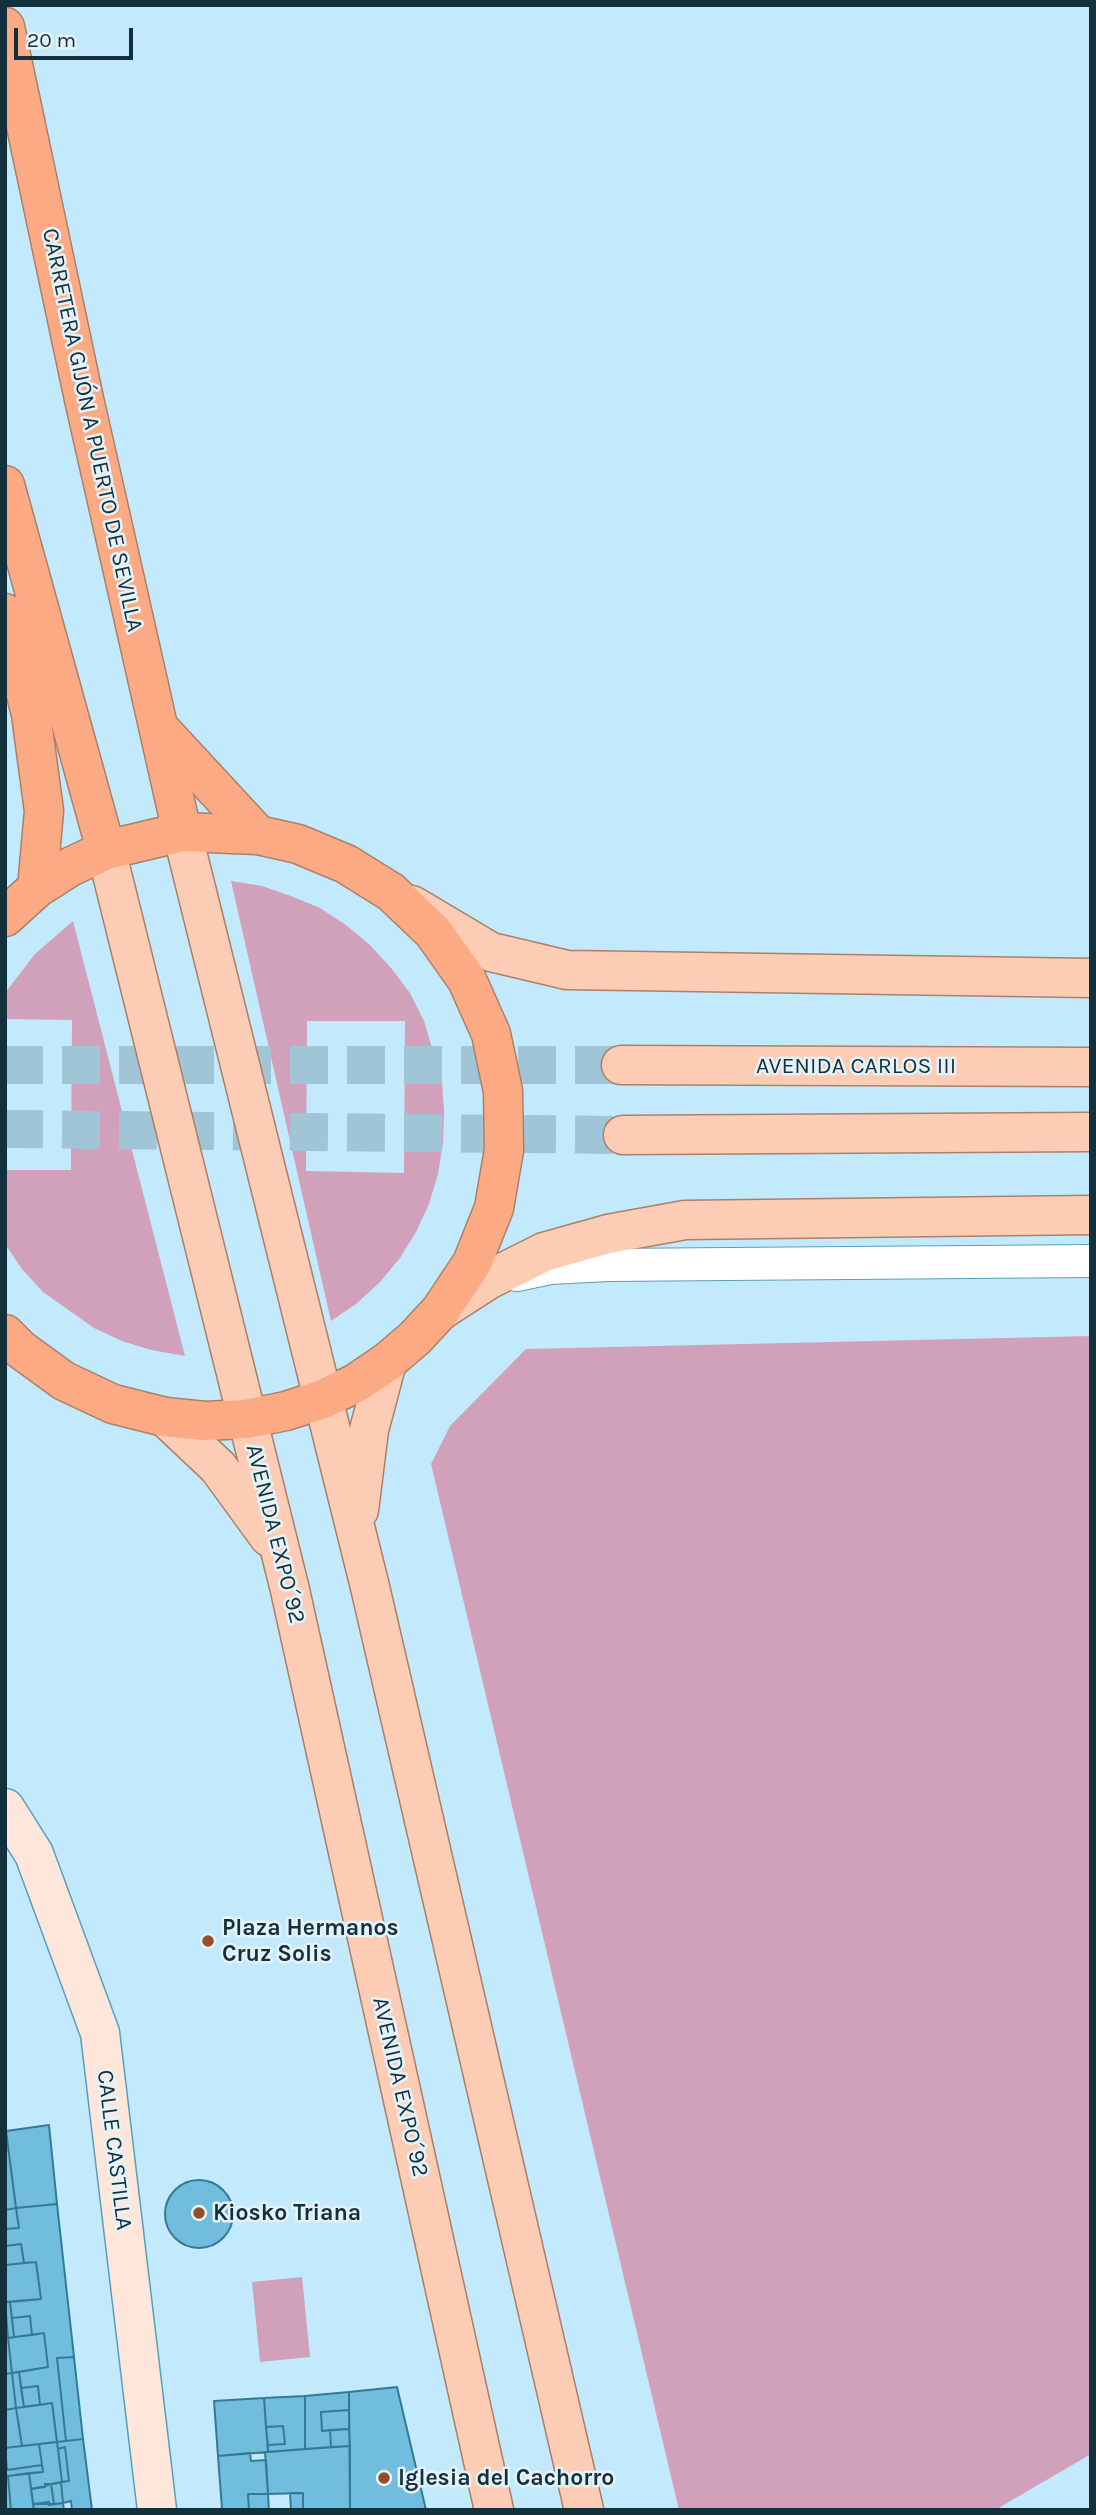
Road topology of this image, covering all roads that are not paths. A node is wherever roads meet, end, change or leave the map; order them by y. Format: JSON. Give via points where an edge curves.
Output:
{"nodes":[{"id":1,"x":5,"y":27,"type":"edge"},
{"id":2,"x":5,"y":485,"type":"edge"},
{"id":3,"x":5,"y":613,"type":"edge"},
{"id":4,"x":159,"y":728,"type":"junction"},
{"id":5,"x":182,"y":832,"type":"junction"},
{"id":6,"x":258,"y":835,"type":"junction"},
{"id":7,"x":106,"y":850,"type":"junction"},
{"id":8,"x":37,"y":888,"type":"junction"},
{"id":9,"x":391,"y":892,"type":"junction"},
{"id":10,"x":5,"y":917,"type":"edge"},
{"id":11,"x":1091,"y":978,"type":"edge"},
{"id":12,"x":621,"y":1065,"type":"tunnel mouth"},
{"id":13,"x":1091,"y":1067,"type":"edge"},
{"id":14,"x":1091,"y":1132,"type":"edge"},
{"id":15,"x":623,"y":1136,"type":"tunnel mouth"},
{"id":16,"x":1091,"y":1216,"type":"edge"},
{"id":17,"x":1091,"y":1261,"type":"edge"},
{"id":18,"x":488,"y":1280,"type":"junction"},
{"id":19,"x":440,"y":1311,"type":"junction"},
{"id":20,"x":5,"y":1334,"type":"edge"},
{"id":21,"x":387,"y":1362,"type":"junction"},
{"id":22,"x":323,"y":1399,"type":"junction"},
{"id":23,"x":165,"y":1417,"type":"junction"},
{"id":24,"x":246,"y":1419,"type":"junction"},
{"id":25,"x":356,"y":1533,"type":"junction"},
{"id":26,"x":280,"y":1552,"type":"junction"},
{"id":27,"x":5,"y":1808,"type":"edge"},
{"id":28,"x":157,"y":2510,"type":"edge"},
{"id":29,"x":494,"y":2510,"type":"edge"},
{"id":30,"x":584,"y":2510,"type":"edge"}],
"edges":[{"from":1,"to":4,"type":"highway","name":"CARRETERA GIJÓN A PUERTO DE SEVILLA"},
{"from":2,"to":7,"type":"highway"},
{"from":3,"to":8,"type":"highway","via":[[32,715],[44,811]]},
{"from":4,"to":5,"type":"highway","name":"CARRETERA GIJÓN A PUERTO DE SEVILLA"},
{"from":4,"to":6,"type":"highway"},
{"from":5,"to":6,"type":"highway"},
{"from":5,"to":7,"type":"highway"},
{"from":5,"to":22,"type":"main road"},
{"from":6,"to":9,"type":"highway","via":[[298,844],[346,864]]},
{"from":7,"to":8,"type":"highway"},
{"from":7,"to":24,"type":"main road","name":"AVENIDA EXPO´92"},
{"from":8,"to":10,"type":"highway"},
{"from":9,"to":11,"type":"main road","via":[[491,952],[567,970]]},
{"from":9,"to":19,"type":"highway","via":[[433,932],[467,980],[491,1034],[503,1091],[504,1150],[494,1208],[472,1262]]},
{"from":12,"to":13,"type":"main road","name":"AVENIDA CARLOS III"},
{"from":14,"to":15,"type":"main road"},
{"from":16,"to":18,"type":"main road","via":[[685,1220],[544,1252]]},
{"from":17,"to":18,"type":"street","via":[[608,1265],[550,1268]]},
{"from":18,"to":19,"type":"main road"},
{"from":19,"to":21,"type":"highway"},
{"from":20,"to":23,"type":"highway","via":[[64,1381],[113,1404]]},
{"from":21,"to":22,"type":"highway"},
{"from":21,"to":25,"type":"main road","via":[[369,1430]]},
{"from":22,"to":24,"type":"highway"},
{"from":22,"to":25,"type":"main road"},
{"from":23,"to":24,"type":"highway"},
{"from":23,"to":26,"type":"main road","via":[[218,1467]]},
{"from":24,"to":26,"type":"main road","name":"AVENIDA EXPO´92"},
{"from":25,"to":30,"type":"main road"},
{"from":26,"to":29,"type":"main road","name":"AVENIDA EXPO´92"},
{"from":27,"to":28,"type":"street","name":"CALLE CASTILLA","via":[[34,1854],[100,2033]]}]}
